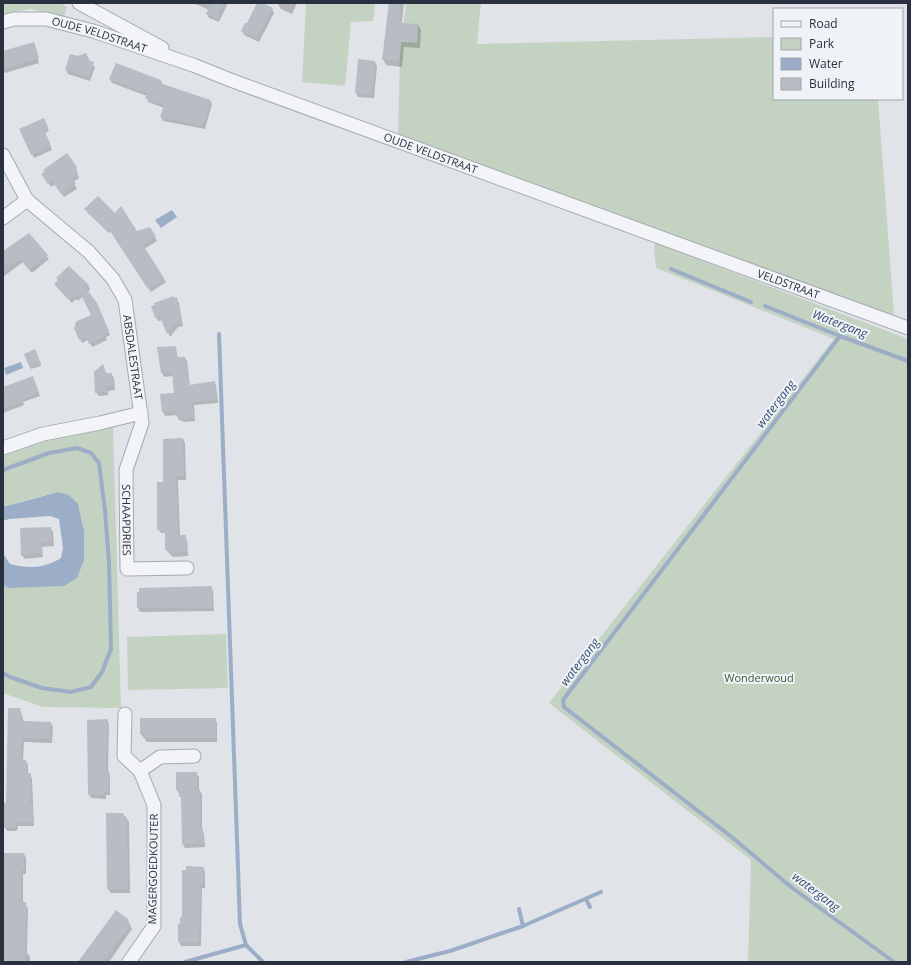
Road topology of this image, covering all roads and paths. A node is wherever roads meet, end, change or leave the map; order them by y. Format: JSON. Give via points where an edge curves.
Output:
{"nodes":[{"id":1,"x":79,"y":3,"type":"edge"},
{"id":2,"x":3,"y":22,"type":"edge"},
{"id":3,"x":194,"y":65,"type":"junction"},
{"id":4,"x":3,"y":155,"type":"edge"},
{"id":5,"x":27,"y":200,"type":"junction"},
{"id":6,"x":3,"y":218,"type":"edge"},
{"id":7,"x":669,"y":239,"type":"joint"},
{"id":8,"x":908,"y":328,"type":"edge"},
{"id":9,"x":141,"y":413,"type":"junction"},
{"id":10,"x":3,"y":448,"type":"edge"},
{"id":11,"x":187,"y":568,"type":"dead end"},
{"id":12,"x":125,"y":714,"type":"dead end"},
{"id":13,"x":194,"y":756,"type":"dead end"},
{"id":14,"x":140,"y":771,"type":"junction"},
{"id":15,"x":128,"y":962,"type":"edge"}],
"edges":[{"from":1,"to":3,"type":"street","name":"OUDE VELDSTRAAT"},
{"from":2,"to":3,"type":"street","name":"OUDE VELDSTRAAT","via":[[14,19],[46,19],[93,31]]},
{"from":3,"to":7,"type":"street","name":"OUDE VELDSTRAAT"},
{"from":4,"to":5,"type":"street","name":"ABSDALESTRAAT"},
{"from":5,"to":6,"type":"street"},
{"from":5,"to":9,"type":"street","name":"ABSDALESTRAAT","via":[[89,252],[113,278],[125,300]]},
{"from":7,"to":8,"type":"street","name":"VELDSTRAAT"},
{"from":9,"to":10,"type":"street","name":"ABSDALESTRAAT","via":[[43,434]]},
{"from":9,"to":11,"type":"street","name":"SCHAAPDRIES","via":[[142,423],[126,470],[127,569]]},
{"from":12,"to":14,"type":"street","name":"MAGERGOEDKOUTER","via":[[124,756]]},
{"from":13,"to":14,"type":"street","via":[[160,757]]},
{"from":14,"to":15,"type":"street","name":"MAGERGOEDKOUTER","via":[[154,805],[154,926]]}]}
